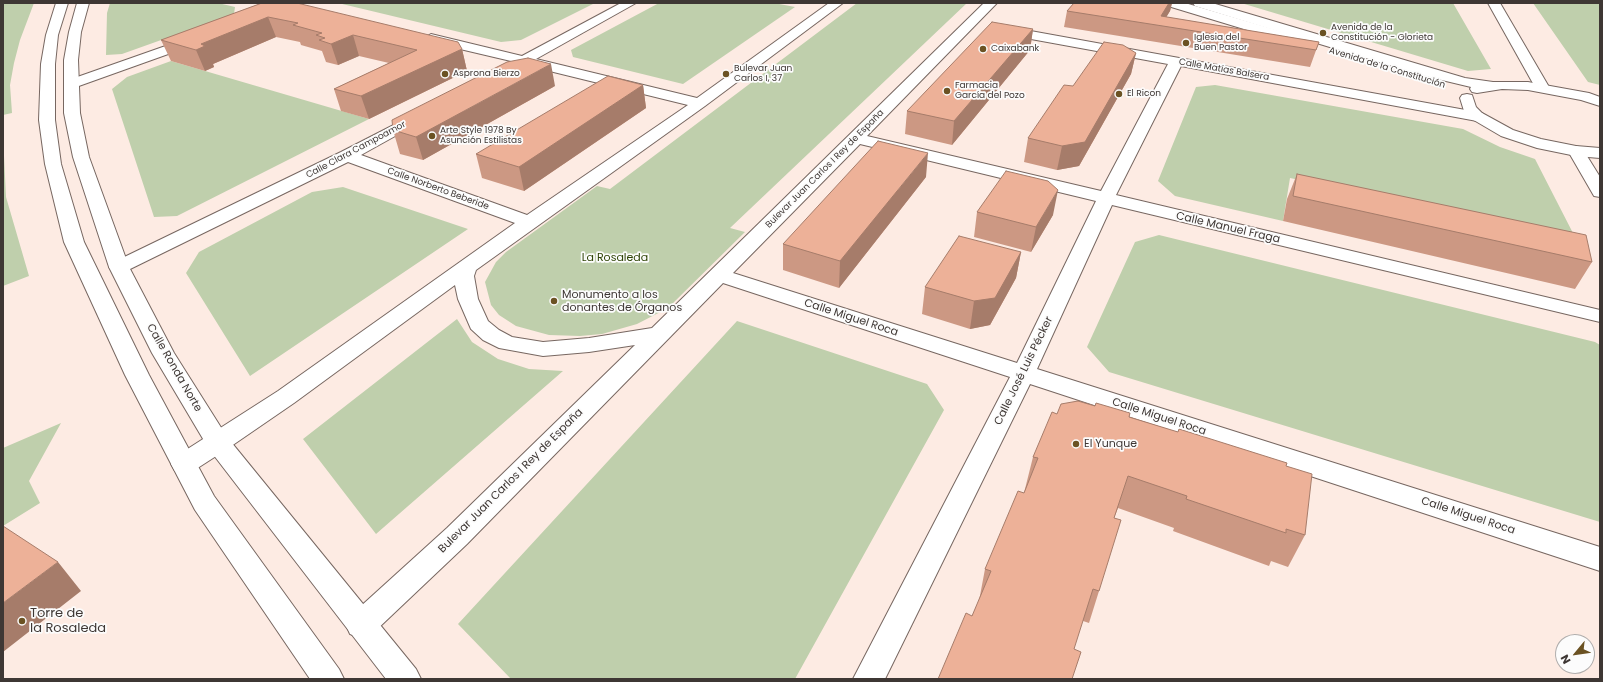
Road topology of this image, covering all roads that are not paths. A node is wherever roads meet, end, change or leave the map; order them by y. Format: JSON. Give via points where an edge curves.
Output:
{"nodes":[{"id":1,"x":62,"y":3,"type":"edge"},
{"id":2,"x":83,"y":3,"type":"edge"},
{"id":3,"x":630,"y":3,"type":"edge"},
{"id":4,"x":837,"y":3,"type":"edge"},
{"id":5,"x":991,"y":3,"type":"edge"},
{"id":6,"x":1172,"y":3,"type":"edge"},
{"id":7,"x":1185,"y":3,"type":"edge"},
{"id":8,"x":1199,"y":3,"type":"edge"},
{"id":9,"x":1210,"y":3,"type":"edge"},
{"id":10,"x":1494,"y":3,"type":"edge"},
{"id":11,"x":970,"y":24,"type":"junction"},
{"id":12,"x":418,"y":34,"type":"edge"},
{"id":13,"x":203,"y":37,"type":"edge"},
{"id":14,"x":1311,"y":40,"type":"junction"},
{"id":15,"x":524,"y":60,"type":"junction"},
{"id":16,"x":1176,"y":62,"type":"junction"},
{"id":17,"x":487,"y":80,"type":"edge"},
{"id":18,"x":71,"y":84,"type":"junction"},
{"id":19,"x":1492,"y":86,"type":"junction"},
{"id":20,"x":1542,"y":87,"type":"junction"},
{"id":21,"x":1467,"y":98,"type":"junction"},
{"id":22,"x":1600,"y":102,"type":"edge"},
{"id":23,"x":700,"y":103,"type":"junction"},
{"id":24,"x":431,"y":110,"type":"edge"},
{"id":25,"x":1477,"y":116,"type":"junction"},
{"id":26,"x":856,"y":138,"type":"junction"},
{"id":27,"x":1576,"y":151,"type":"junction"},
{"id":28,"x":1600,"y":153,"type":"edge"},
{"id":29,"x":347,"y":156,"type":"junction"},
{"id":30,"x":1600,"y":192,"type":"edge"},
{"id":31,"x":1106,"y":198,"type":"junction"},
{"id":32,"x":529,"y":222,"type":"junction"},
{"id":33,"x":467,"y":266,"type":"junction"},
{"id":34,"x":120,"y":267,"type":"junction"},
{"id":35,"x":718,"y":276,"type":"junction"},
{"id":36,"x":1600,"y":316,"type":"edge"},
{"id":37,"x":659,"y":334,"type":"junction"},
{"id":38,"x":1023,"y":374,"type":"junction"},
{"id":39,"x":218,"y":443,"type":"junction"},
{"id":40,"x":184,"y":464,"type":"junction"},
{"id":41,"x":1600,"y":559,"type":"edge"},
{"id":42,"x":361,"y":625,"type":"junction"},
{"id":43,"x":328,"y":679,"type":"edge"},
{"id":44,"x":405,"y":679,"type":"edge"},
{"id":45,"x":869,"y":679,"type":"edge"}],
"edges":[{"from":1,"to":40,"type":"street","via":[[52,35],[48,64],[47,120],[53,164],[72,235],[137,375]]},
{"from":2,"to":18,"type":"street","name":"Calle Ronda Norte","via":[[75,32]]},
{"from":3,"to":15,"type":"street"},
{"from":4,"to":23,"type":"street"},
{"from":5,"to":11,"type":"street","name":"Bulevar Juan Carlos I Rey de España"},
{"from":6,"to":14,"type":"street","name":"Avenida de la Constitución"},
{"from":7,"to":14,"type":"street","name":"Avenida de la Constitución"},
{"from":8,"to":14,"type":"street","name":"Avenida de la Constitución"},
{"from":9,"to":14,"type":"street","name":"Avenida de la Constitución"},
{"from":10,"to":20,"type":"street"},
{"from":11,"to":16,"type":"street","name":"Calle Matías Balsera"},
{"from":11,"to":26,"type":"street","name":"Bulevar Juan Carlos I Rey de España"},
{"from":12,"to":15,"type":"street"},
{"from":13,"to":18,"type":"street"},
{"from":14,"to":19,"type":"street","name":"Avenida de la Constitución","via":[[1464,82]]},
{"from":14,"to":21,"type":"street","name":"Avenida de la Constitución","via":[[1451,89]]},
{"from":15,"to":17,"type":"street"},
{"from":15,"to":23,"type":"street"},
{"from":16,"to":25,"type":"street","name":"Calle Matías Balsera"},
{"from":16,"to":31,"type":"street","name":"Calle José Luis Pécker"},
{"from":18,"to":34,"type":"street","name":"Calle Ronda Norte","via":[[72,113],[81,157]]},
{"from":19,"to":20,"type":"street"},
{"from":19,"to":21,"type":"street","via":[[1476,90]]},
{"from":20,"to":22,"type":"street"},
{"from":21,"to":25,"type":"street","via":[[1469,108]]},
{"from":23,"to":32,"type":"street"},
{"from":24,"to":29,"type":"street","name":"Calle Clara Campoamor"},
{"from":25,"to":27,"type":"street","via":[[1507,133],[1537,143]]},
{"from":26,"to":31,"type":"street","name":"Calle Manuel Fraga"},
{"from":26,"to":35,"type":"street","name":"Bulevar Juan Carlos I Rey de España"},
{"from":27,"to":28,"type":"street"},
{"from":27,"to":30,"type":"street"},
{"from":29,"to":32,"type":"street","name":"Calle Norberto Beberide"},
{"from":29,"to":34,"type":"street","name":"Calle Clara Campoamor"},
{"from":31,"to":36,"type":"street","name":"Calle Manuel Fraga"},
{"from":31,"to":38,"type":"street","name":"Calle José Luis Pécker"},
{"from":32,"to":33,"type":"street"},
{"from":33,"to":37,"type":"street","via":[[464,276],[468,299],[479,324],[491,335],[507,343],[543,349]]},
{"from":33,"to":39,"type":"street"},
{"from":34,"to":39,"type":"street","name":"Calle Ronda Norte","via":[[163,353]]},
{"from":35,"to":37,"type":"street","name":"Bulevar Juan Carlos I Rey de España"},
{"from":35,"to":38,"type":"street","name":"Calle Miguel Roca"},
{"from":37,"to":42,"type":"street","name":"Bulevar Juan Carlos I Rey de España","via":[[457,536]]},
{"from":38,"to":41,"type":"street","name":"Calle Miguel Roca"},
{"from":38,"to":45,"type":"street","name":"Calle José Luis Pécker"},
{"from":39,"to":40,"type":"street"},
{"from":39,"to":42,"type":"street","name":"Calle Ronda Norte"},
{"from":40,"to":43,"type":"street","via":[[204,503]]},
{"from":42,"to":44,"type":"street","name":"Calle Ronda Norte"}]}
